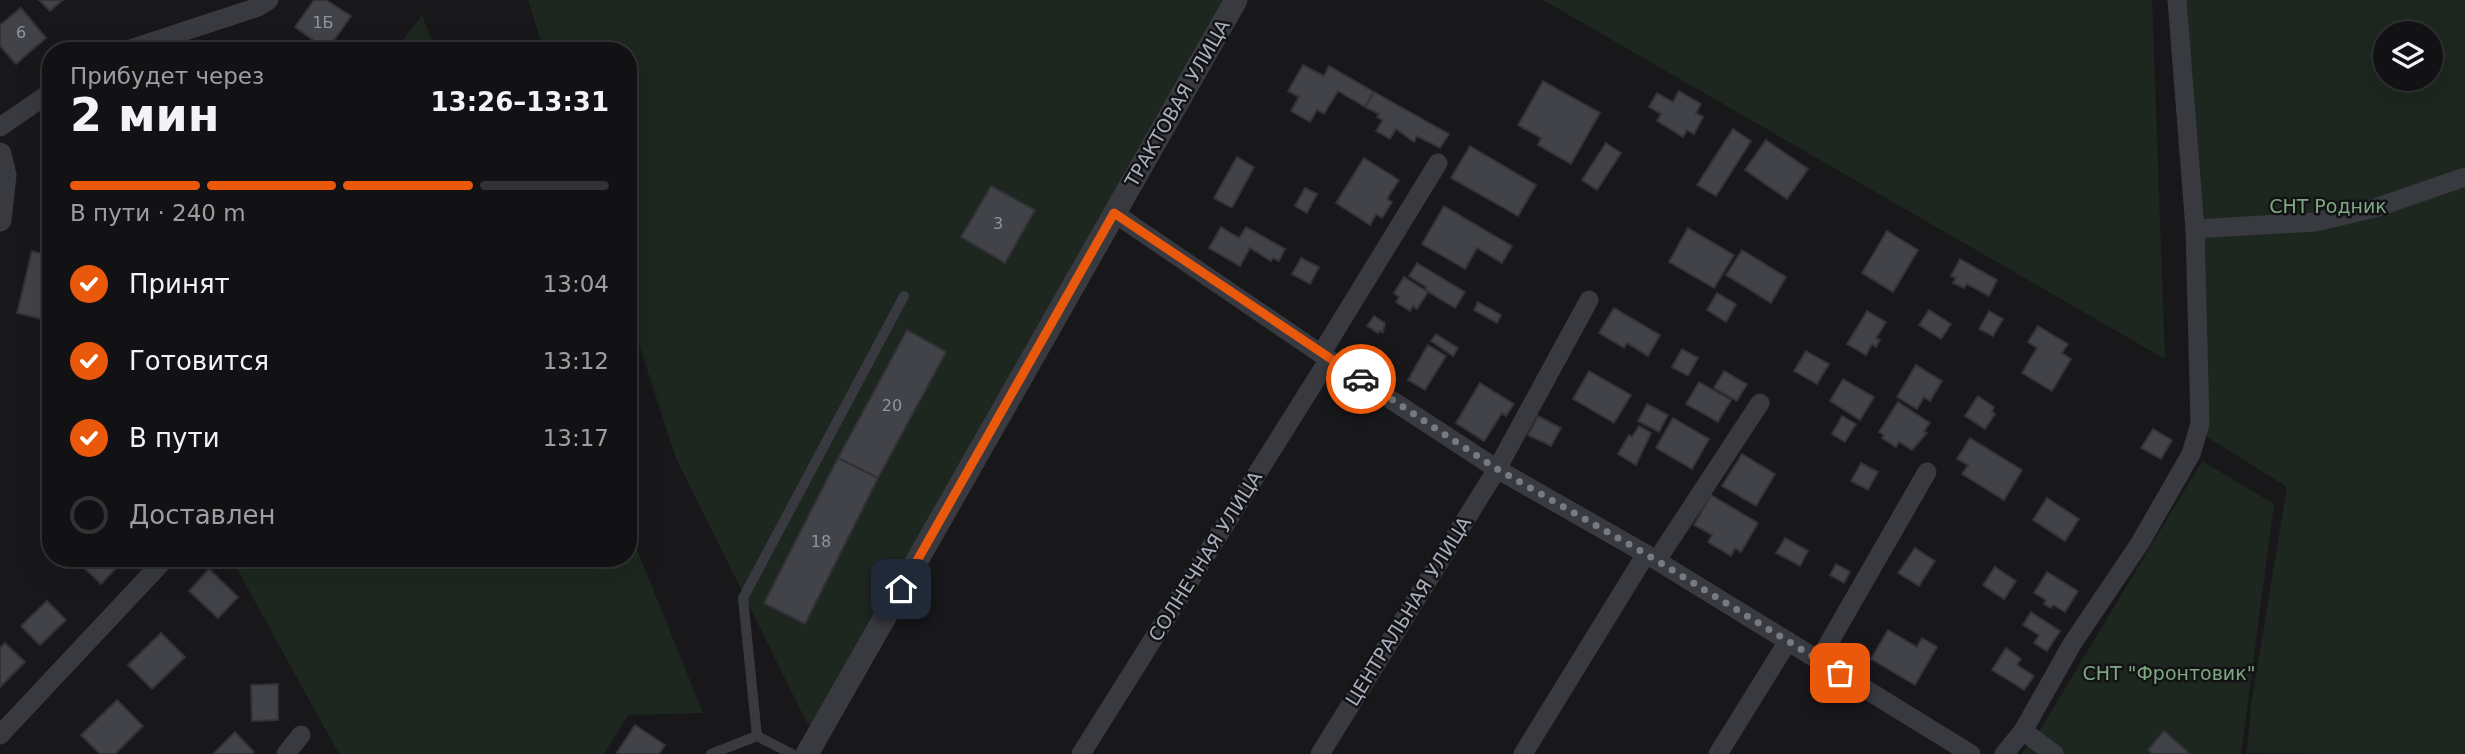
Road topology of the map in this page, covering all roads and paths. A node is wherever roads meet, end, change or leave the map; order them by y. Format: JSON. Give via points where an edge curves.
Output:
{"nodes":[{"id":1,"x":268,"y":0,"type":"edge"},
{"id":2,"x":1236,"y":0,"type":"edge"},
{"id":3,"x":2177,"y":0,"type":"edge"},
{"id":4,"x":151,"y":42,"type":"edge"},
{"id":5,"x":42,"y":98,"type":"edge"},
{"id":6,"x":0,"y":127,"type":"edge"},
{"id":7,"x":0,"y":154,"type":"edge"},
{"id":8,"x":1438,"y":163,"type":"dead end"},
{"id":9,"x":2465,"y":177,"type":"edge"},
{"id":10,"x":1114,"y":213,"type":"junction"},
{"id":11,"x":0,"y":220,"type":"edge"},
{"id":12,"x":2195,"y":229,"type":"junction"},
{"id":13,"x":904,"y":296,"type":"dead end"},
{"id":14,"x":1589,"y":300,"type":"dead end"},
{"id":15,"x":1325,"y":356,"type":"junction"},
{"id":16,"x":1760,"y":403,"type":"dead end"},
{"id":17,"x":1497,"y":469,"type":"junction"},
{"id":18,"x":1927,"y":472,"type":"dead end"},
{"id":19,"x":1652,"y":557,"type":"junction"},
{"id":20,"x":158,"y":567,"type":"edge"},
{"id":21,"x":1788,"y":642,"type":"junction"},
{"id":22,"x":1819,"y":660,"type":"junction"},
{"id":23,"x":2023,"y":731,"type":"junction"},
{"id":24,"x":0,"y":736,"type":"edge"},
{"id":25,"x":301,"y":736,"type":"dead end"},
{"id":26,"x":757,"y":736,"type":"junction"},
{"id":27,"x":286,"y":754,"type":"edge"},
{"id":28,"x":711,"y":754,"type":"edge"},
{"id":29,"x":792,"y":754,"type":"edge"},
{"id":30,"x":807,"y":754,"type":"edge"},
{"id":31,"x":1082,"y":754,"type":"edge"},
{"id":32,"x":1320,"y":754,"type":"edge"},
{"id":33,"x":1523,"y":754,"type":"edge"},
{"id":34,"x":1718,"y":754,"type":"edge"},
{"id":35,"x":1971,"y":754,"type":"edge"},
{"id":36,"x":2004,"y":754,"type":"edge"},
{"id":37,"x":2054,"y":754,"type":"edge"}],
"edges":[{"from":1,"to":4,"type":"street"},
{"from":2,"to":10,"type":"street","name":"ТРАКТОВАЯ УЛИЦА"},
{"from":3,"to":12,"type":"street"},
{"from":5,"to":6,"type":"street"},
{"from":7,"to":11,"type":"street","via":[[5,175]]},
{"from":8,"to":15,"type":"street","name":"СОЛНЕЧНАЯ УЛИЦА"},
{"from":9,"to":12,"type":"street","via":[[2375,208],[2315,222]]},
{"from":10,"to":15,"type":"street"},
{"from":10,"to":30,"type":"street","name":"ТРАКТОВАЯ УЛИЦА"},
{"from":12,"to":23,"type":"street","via":[[2200,424],[2191,454]]},
{"from":13,"to":26,"type":"lane","via":[[743,598]]},
{"from":14,"to":17,"type":"street","name":"ЦЕНТРАЛЬНАЯ УЛИЦА"},
{"from":15,"to":17,"type":"street"},
{"from":15,"to":31,"type":"street","name":"СОЛНЕЧНАЯ УЛИЦА"},
{"from":16,"to":19,"type":"street"},
{"from":17,"to":19,"type":"street"},
{"from":17,"to":32,"type":"street","name":"ЦЕНТРАЛЬНАЯ УЛИЦА"},
{"from":18,"to":22,"type":"street"},
{"from":19,"to":21,"type":"street"},
{"from":19,"to":33,"type":"street"},
{"from":20,"to":24,"type":"street"},
{"from":21,"to":22,"type":"street"},
{"from":21,"to":34,"type":"street"},
{"from":22,"to":35,"type":"street"},
{"from":23,"to":36,"type":"street"},
{"from":23,"to":37,"type":"street"},
{"from":25,"to":27,"type":"street"},
{"from":26,"to":28,"type":"lane"},
{"from":26,"to":29,"type":"lane"}]}
